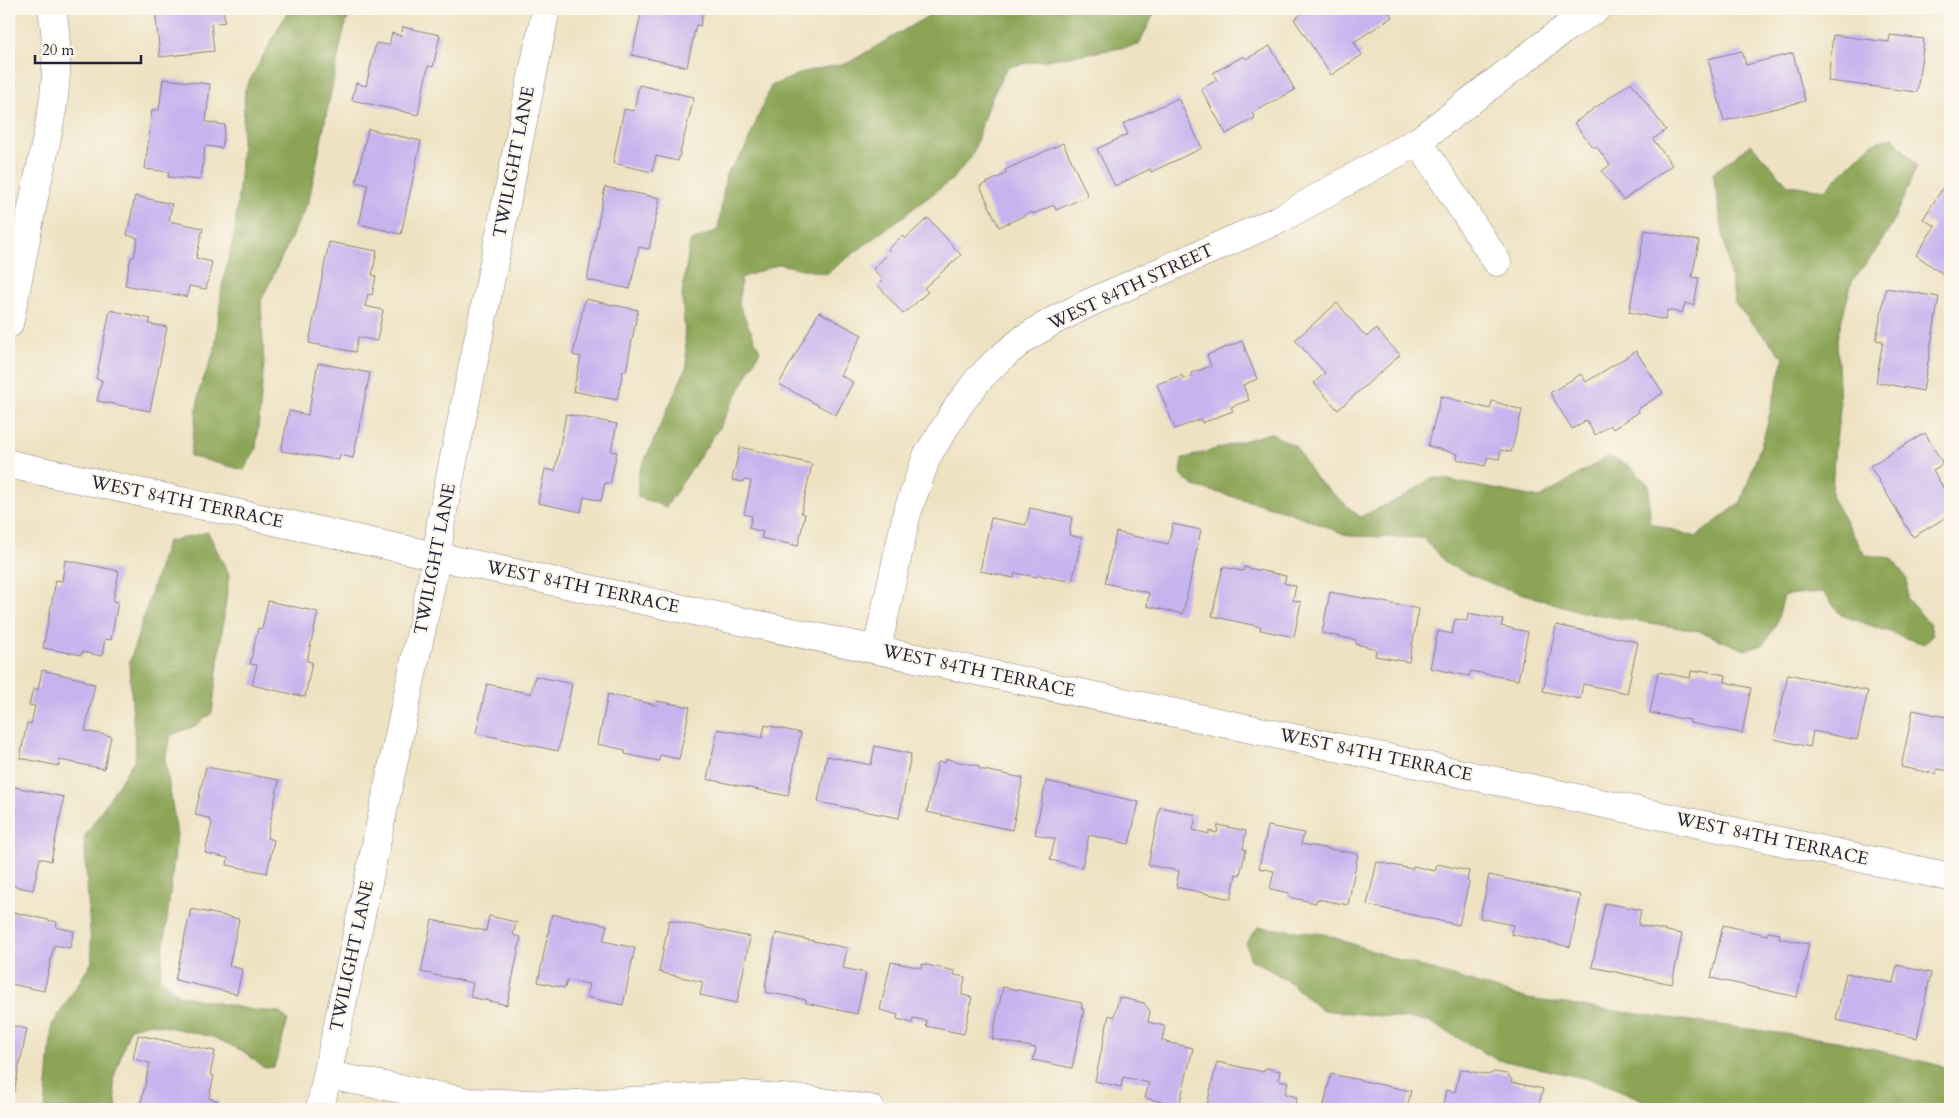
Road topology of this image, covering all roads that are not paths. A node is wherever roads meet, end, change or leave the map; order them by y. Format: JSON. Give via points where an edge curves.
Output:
{"nodes":[{"id":1,"x":52,"y":9,"type":"edge"},
{"id":2,"x":546,"y":9,"type":"edge"},
{"id":3,"x":1596,"y":9,"type":"edge"},
{"id":4,"x":1418,"y":141,"type":"junction"},
{"id":5,"x":1497,"y":262,"type":"dead end"},
{"id":6,"x":9,"y":324,"type":"edge"},
{"id":7,"x":9,"y":464,"type":"edge"},
{"id":8,"x":437,"y":556,"type":"junction"},
{"id":9,"x":877,"y":649,"type":"junction"},
{"id":10,"x":1950,"y":877,"type":"edge"},
{"id":11,"x":327,"y":1075,"type":"junction"},
{"id":12,"x":320,"y":1109,"type":"edge"},
{"id":13,"x":871,"y":1109,"type":"edge"}],
"edges":[{"from":1,"to":6,"type":"street","via":[[57,54],[55,96]]},
{"from":2,"to":8,"type":"street","name":"TWILIGHT LANE"},
{"from":3,"to":4,"type":"street","name":"WEST 84TH STREET","via":[[1567,27]]},
{"from":4,"to":5,"type":"street"},
{"from":4,"to":9,"type":"street","name":"WEST 84TH STREET","via":[[1280,219],[1055,320],[998,360],[959,405],[927,456],[906,513]]},
{"from":7,"to":8,"type":"street","name":"WEST 84TH TERRACE"},
{"from":8,"to":9,"type":"street","name":"WEST 84TH TERRACE"},
{"from":8,"to":11,"type":"street","name":"TWILIGHT LANE"},
{"from":9,"to":10,"type":"street","name":"WEST 84TH TERRACE"},
{"from":11,"to":12,"type":"street","name":"TWILIGHT LANE"},
{"from":11,"to":13,"type":"street","via":[[469,1102],[559,1105],[744,1095]]}]}
